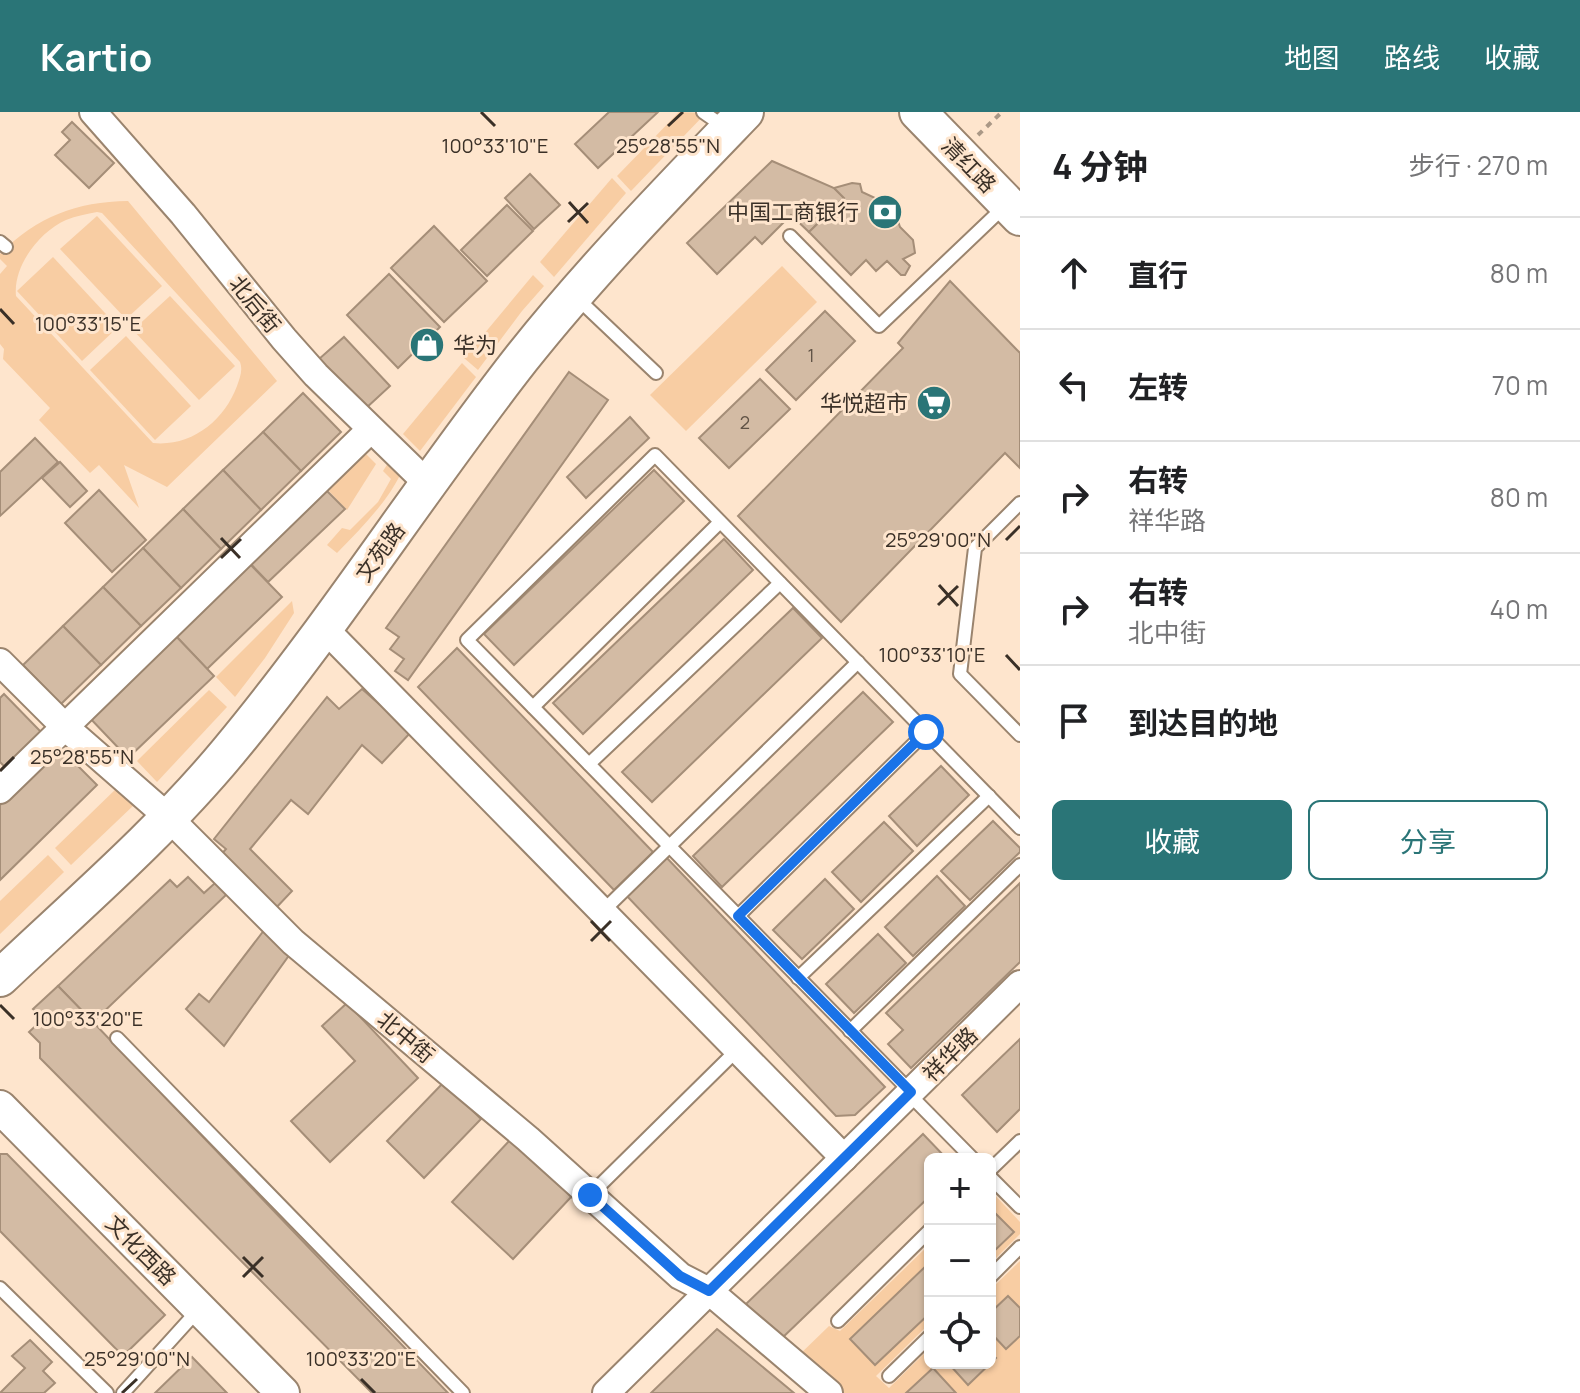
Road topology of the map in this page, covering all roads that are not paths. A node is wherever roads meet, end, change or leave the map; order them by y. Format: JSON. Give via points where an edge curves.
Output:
{"nodes":[{"id":1,"x":93,"y":112,"type":"edge"},
{"id":2,"x":918,"y":112,"type":"edge"},
{"id":3,"x":725,"y":118,"type":"edge"},
{"id":4,"x":1014,"y":210,"type":"edge"},
{"id":5,"x":790,"y":236,"type":"dead end"},
{"id":6,"x":575,"y":296,"type":"junction"},
{"id":7,"x":656,"y":373,"type":"dead end"},
{"id":8,"x":370,"y":430,"type":"junction"},
{"id":9,"x":429,"y":485,"type":"junction"},
{"id":10,"x":1020,"y":503,"type":"edge"},
{"id":11,"x":720,"y":522,"type":"junction"},
{"id":12,"x":780,"y":583,"type":"junction"},
{"id":13,"x":324,"y":628,"type":"junction"},
{"id":14,"x":858,"y":662,"type":"junction"},
{"id":15,"x":2,"y":668,"type":"edge"},
{"id":16,"x":533,"y":707,"type":"junction"},
{"id":17,"x":65,"y":727,"type":"junction"},
{"id":18,"x":926,"y":732,"type":"junction"},
{"id":19,"x":1020,"y":735,"type":"edge"},
{"id":20,"x":589,"y":764,"type":"junction"},
{"id":21,"x":0,"y":790,"type":"edge"},
{"id":22,"x":989,"y":796,"type":"junction"},
{"id":23,"x":168,"y":817,"type":"junction"},
{"id":24,"x":1020,"y":828,"type":"edge"},
{"id":25,"x":670,"y":847,"type":"junction"},
{"id":26,"x":1020,"y":865,"type":"edge"},
{"id":27,"x":602,"y":912,"type":"junction"},
{"id":28,"x":738,"y":916,"type":"junction"},
{"id":29,"x":0,"y":978,"type":"edge"},
{"id":30,"x":798,"y":978,"type":"junction"},
{"id":31,"x":1020,"y":984,"type":"edge"},
{"id":32,"x":850,"y":1031,"type":"junction"},
{"id":33,"x":117,"y":1038,"type":"dead end"},
{"id":34,"x":737,"y":1050,"type":"junction"},
{"id":35,"x":910,"y":1093,"type":"junction"},
{"id":36,"x":0,"y":1107,"type":"edge"},
{"id":37,"x":1020,"y":1141,"type":"edge"},
{"id":38,"x":967,"y":1153,"type":"edge"},
{"id":39,"x":844,"y":1158,"type":"junction"},
{"id":40,"x":996,"y":1164,"type":"edge"},
{"id":41,"x":996,"y":1183,"type":"edge"},
{"id":42,"x":590,"y":1195,"type":"junction"},
{"id":43,"x":1020,"y":1207,"type":"edge"},
{"id":44,"x":924,"y":1236,"type":"edge"},
{"id":45,"x":1020,"y":1247,"type":"edge"},
{"id":46,"x":996,"y":1271,"type":"edge"},
{"id":47,"x":0,"y":1288,"type":"edge"},
{"id":48,"x":709,"y":1291,"type":"junction"},
{"id":49,"x":199,"y":1309,"type":"junction"},
{"id":50,"x":838,"y":1321,"type":"dead end"},
{"id":51,"x":924,"y":1342,"type":"edge"},
{"id":52,"x":889,"y":1376,"type":"dead end"},
{"id":53,"x":107,"y":1393,"type":"edge"},
{"id":54,"x":123,"y":1393,"type":"edge"},
{"id":55,"x":283,"y":1393,"type":"edge"},
{"id":56,"x":463,"y":1393,"type":"edge"},
{"id":57,"x":606,"y":1393,"type":"edge"},
{"id":58,"x":829,"y":1393,"type":"edge"}],
"edges":[{"from":1,"to":8,"type":"street","name":"北后街","via":[[284,339]]},
{"from":2,"to":4,"type":"main road","name":"清红路"},
{"from":3,"to":6,"type":"main road","name":"文苑路"},
{"from":4,"to":5,"type":"lane","via":[[879,326]]},
{"from":6,"to":7,"type":"lane"},
{"from":6,"to":9,"type":"main road","name":"文苑路"},
{"from":8,"to":9,"type":"street","name":"北后街"},
{"from":8,"to":17,"type":"street"},
{"from":9,"to":13,"type":"main road","name":"文苑路"},
{"from":10,"to":19,"type":"lane","via":[[975,548],[960,674]]},
{"from":11,"to":12,"type":"lane"},
{"from":11,"to":16,"type":"lane"},
{"from":11,"to":16,"type":"lane","via":[[655,455],[467,640]]},
{"from":12,"to":14,"type":"lane"},
{"from":12,"to":20,"type":"lane"},
{"from":13,"to":23,"type":"main road","name":"文苑路","via":[[227,754]]},
{"from":13,"to":27,"type":"street"},
{"from":14,"to":18,"type":"lane"},
{"from":14,"to":25,"type":"lane"},
{"from":15,"to":17,"type":"street","name":"北中街"},
{"from":16,"to":20,"type":"lane"},
{"from":17,"to":21,"type":"street"},
{"from":17,"to":23,"type":"street","name":"北中街"},
{"from":18,"to":22,"type":"lane"},
{"from":18,"to":28,"type":"lane"},
{"from":20,"to":25,"type":"lane"},
{"from":22,"to":24,"type":"lane"},
{"from":22,"to":30,"type":"lane"},
{"from":23,"to":29,"type":"main road","name":"文苑路"},
{"from":23,"to":42,"type":"street","name":"北中街","via":[[293,942]]},
{"from":25,"to":27,"type":"lane"},
{"from":25,"to":28,"type":"lane"},
{"from":26,"to":32,"type":"lane"},
{"from":27,"to":34,"type":"street"},
{"from":28,"to":30,"type":"lane"},
{"from":30,"to":32,"type":"lane"},
{"from":31,"to":35,"type":"street","name":"祥华路"},
{"from":32,"to":35,"type":"lane"},
{"from":33,"to":56,"type":"lane"},
{"from":34,"to":39,"type":"street"},
{"from":34,"to":42,"type":"lane"},
{"from":35,"to":38,"type":"lane"},
{"from":35,"to":39,"type":"street","name":"祥华路"},
{"from":36,"to":49,"type":"street","name":"文化西路"},
{"from":37,"to":40,"type":"lane"},
{"from":39,"to":48,"type":"street","name":"祥华路"},
{"from":41,"to":43,"type":"lane"},
{"from":42,"to":48,"type":"street","name":"北中街","via":[[680,1276]]},
{"from":44,"to":50,"type":"lane"},
{"from":45,"to":46,"type":"lane"},
{"from":47,"to":53,"type":"lane"},
{"from":48,"to":57,"type":"street","name":"祥华路"},
{"from":48,"to":58,"type":"street","name":"北中街"},
{"from":49,"to":54,"type":"lane"},
{"from":49,"to":55,"type":"street","name":"文化西路"},
{"from":51,"to":52,"type":"lane"}]}
